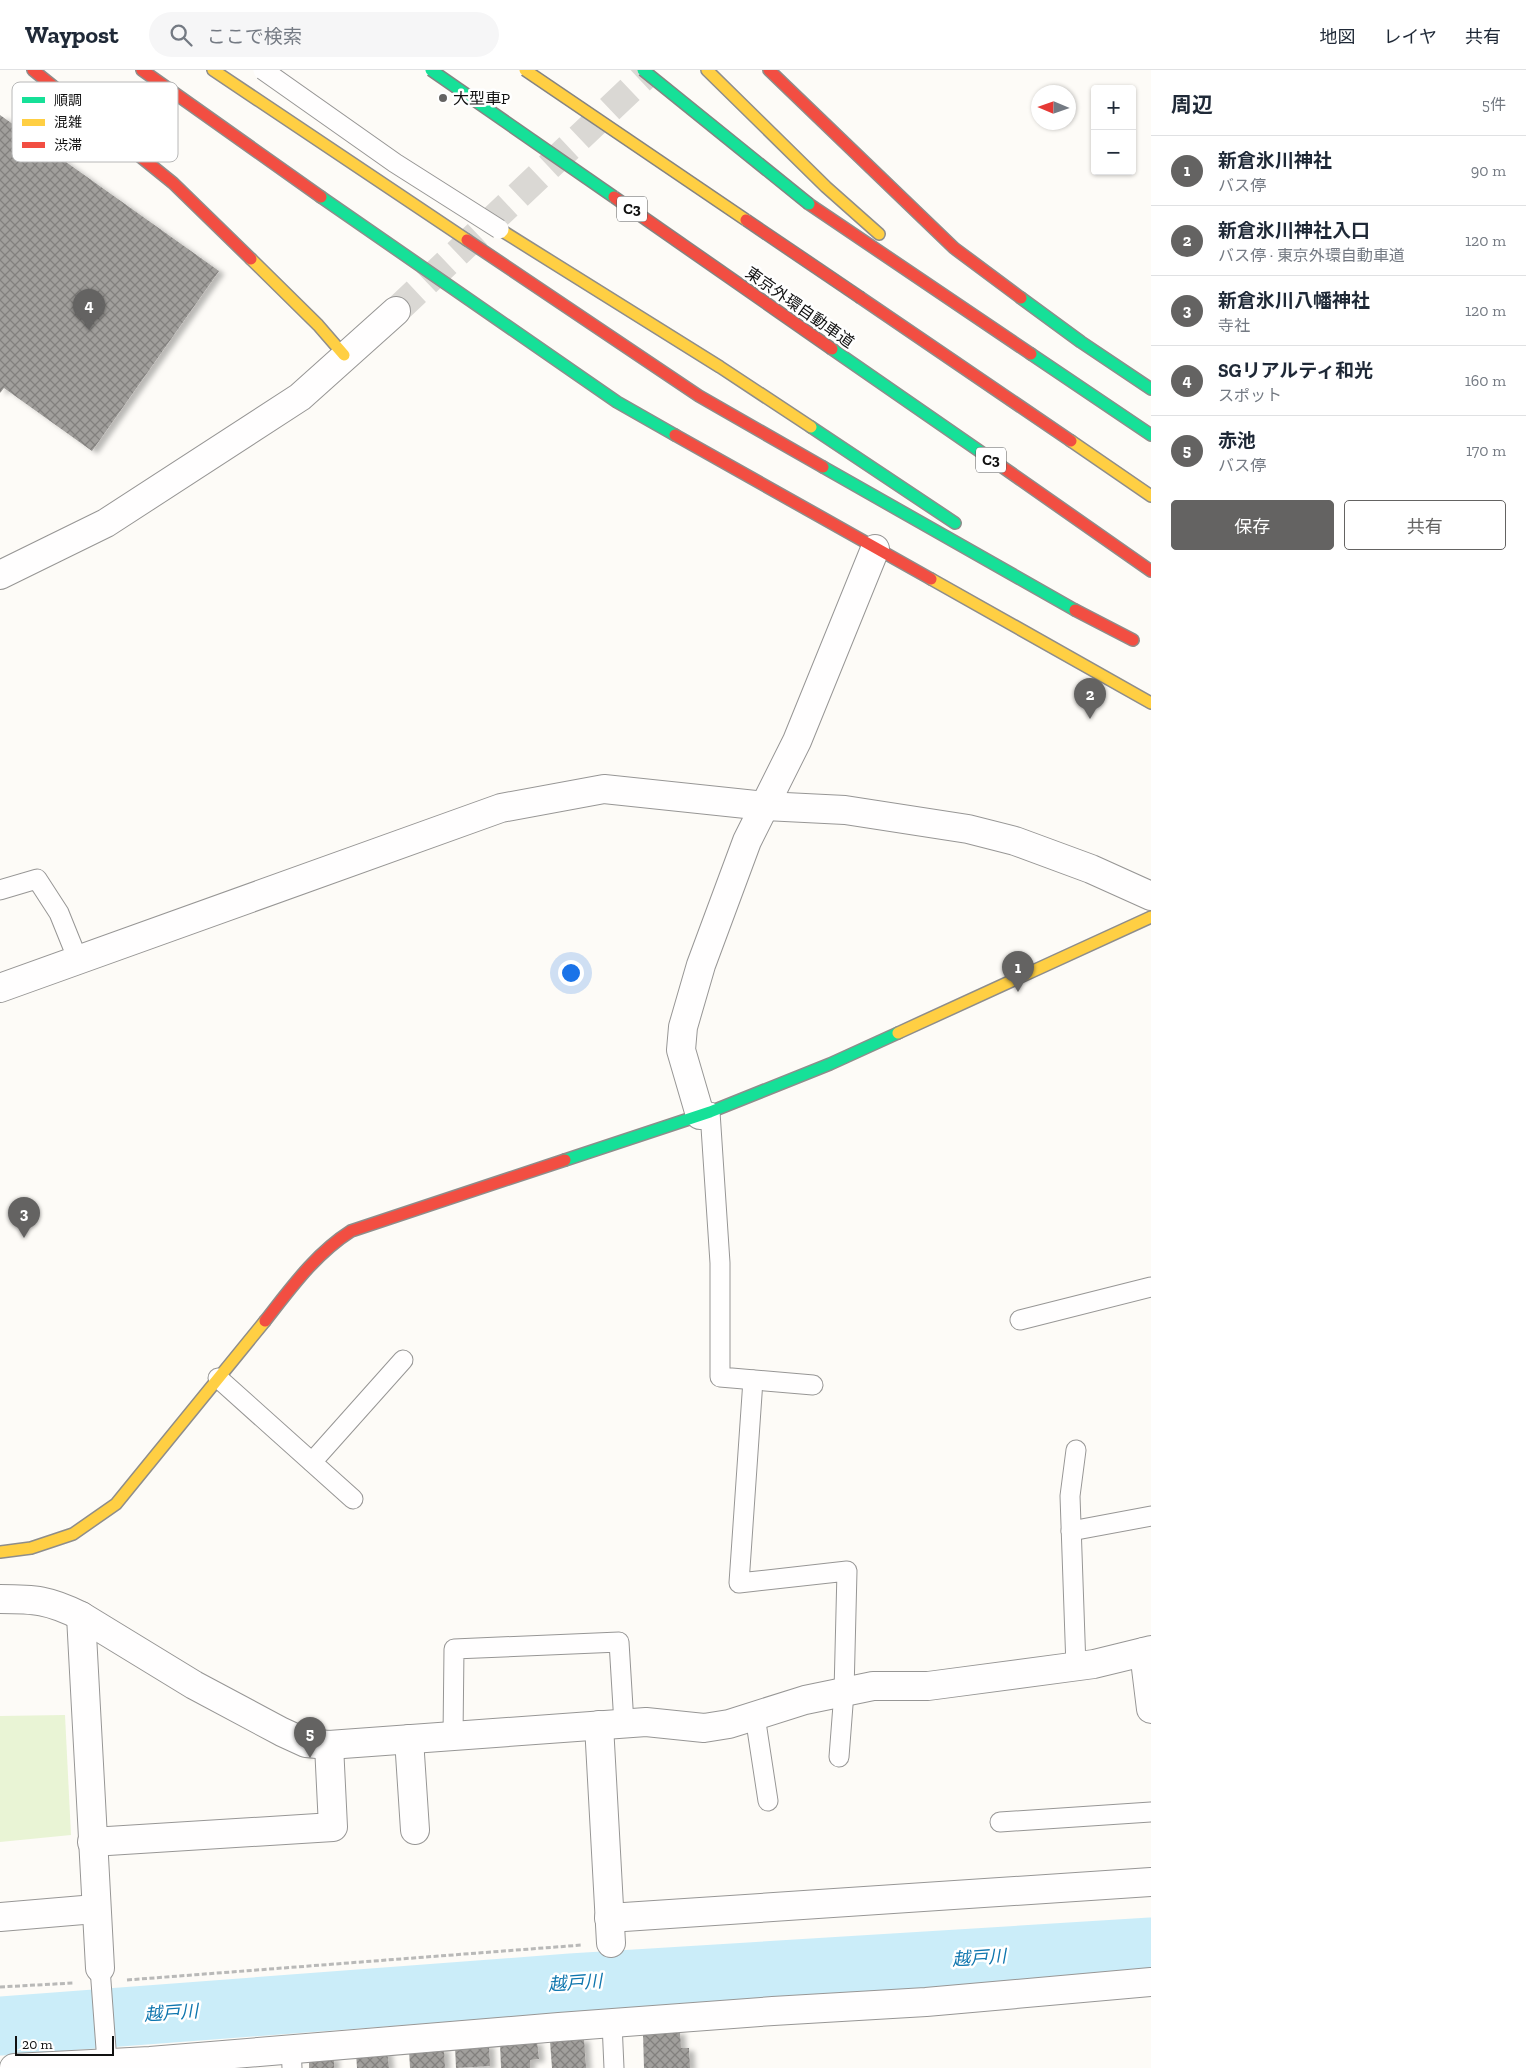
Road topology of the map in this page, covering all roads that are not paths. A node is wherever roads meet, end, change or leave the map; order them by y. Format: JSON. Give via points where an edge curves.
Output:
{"nodes":[{"id":1,"x":33,"y":70,"type":"edge"},
{"id":2,"x":142,"y":70,"type":"edge"},
{"id":3,"x":213,"y":70,"type":"edge"},
{"id":4,"x":263,"y":70,"type":"edge"},
{"id":5,"x":431,"y":70,"type":"edge"},
{"id":6,"x":525,"y":70,"type":"edge"},
{"id":7,"x":643,"y":70,"type":"edge"},
{"id":8,"x":707,"y":70,"type":"edge"},
{"id":9,"x":769,"y":70,"type":"edge"},
{"id":10,"x":48,"y":82,"type":"edge"},
{"id":11,"x":159,"y":82,"type":"edge"},
{"id":12,"x":178,"y":96,"type":"edge"},
{"id":13,"x":147,"y":162,"type":"edge"},
{"id":14,"x":499,"y":229,"type":"joint"},
{"id":15,"x":396,"y":311,"type":"tunnel mouth"},
{"id":16,"x":990,"y":326,"type":"junction"},
{"id":17,"x":344,"y":355,"type":"junction"},
{"id":18,"x":1151,"y":389,"type":"edge"},
{"id":19,"x":1151,"y":435,"type":"edge"},
{"id":20,"x":1151,"y":496,"type":"edge"},
{"id":21,"x":968,"y":531,"type":"dead end"},
{"id":22,"x":875,"y":549,"type":"junction"},
{"id":23,"x":1018,"y":564,"type":"dead end"},
{"id":24,"x":1151,"y":571,"type":"edge"},
{"id":25,"x":0,"y":575,"type":"edge"},
{"id":26,"x":1134,"y":640,"type":"junction"},
{"id":27,"x":1145,"y":647,"type":"dead end"},
{"id":28,"x":1151,"y":703,"type":"edge"},
{"id":29,"x":765,"y":806,"type":"junction"},
{"id":30,"x":0,"y":890,"type":"edge"},
{"id":31,"x":1151,"y":896,"type":"edge"},
{"id":32,"x":1151,"y":917,"type":"edge"},
{"id":33,"x":78,"y":960,"type":"junction"},
{"id":34,"x":0,"y":988,"type":"edge"},
{"id":35,"x":704,"y":1114,"type":"junction"},
{"id":36,"x":1151,"y":1287,"type":"edge"},
{"id":37,"x":1020,"y":1320,"type":"dead end"},
{"id":38,"x":403,"y":1360,"type":"dead end"},
{"id":39,"x":218,"y":1378,"type":"junction"},
{"id":40,"x":754,"y":1380,"type":"junction"},
{"id":41,"x":813,"y":1385,"type":"dead end"},
{"id":42,"x":1076,"y":1450,"type":"dead end"},
{"id":43,"x":312,"y":1462,"type":"junction"},
{"id":44,"x":353,"y":1499,"type":"dead end"},
{"id":45,"x":1151,"y":1516,"type":"edge"},
{"id":46,"x":1071,"y":1531,"type":"junction"},
{"id":47,"x":0,"y":1552,"type":"edge"},
{"id":48,"x":0,"y":1599,"type":"edge"},
{"id":49,"x":81,"y":1616,"type":"junction"},
{"id":50,"x":1147,"y":1651,"type":"edge"},
{"id":51,"x":1076,"y":1666,"type":"junction"},
{"id":52,"x":844,"y":1692,"type":"junction"},
{"id":53,"x":1151,"y":1709,"type":"edge"},
{"id":54,"x":755,"y":1716,"type":"junction"},
{"id":55,"x":611,"y":1725,"type":"junction"},
{"id":56,"x":453,"y":1736,"type":"junction"},
{"id":57,"x":409,"y":1738,"type":"junction"},
{"id":58,"x":329,"y":1745,"type":"junction"},
{"id":59,"x":839,"y":1757,"type":"dead end"},
{"id":60,"x":768,"y":1801,"type":"dead end"},
{"id":61,"x":1151,"y":1812,"type":"edge"},
{"id":62,"x":1000,"y":1822,"type":"dead end"},
{"id":63,"x":415,"y":1830,"type":"dead end"},
{"id":64,"x":92,"y":1842,"type":"junction"},
{"id":65,"x":1151,"y":1882,"type":"edge"},
{"id":66,"x":95,"y":1909,"type":"junction"},
{"id":67,"x":0,"y":1917,"type":"edge"},
{"id":68,"x":101,"y":1981,"type":"joint"},
{"id":69,"x":1151,"y":1982,"type":"edge"},
{"id":70,"x":612,"y":2024,"type":"junction"},
{"id":71,"x":106,"y":2056,"type":"junction"},
{"id":72,"x":292,"y":2058,"type":"edge"},
{"id":73,"x":151,"y":2064,"type":"edge"},
{"id":74,"x":14,"y":2068,"type":"edge"},
{"id":75,"x":614,"y":2068,"type":"edge"}],
"edges":[{"from":1,"to":10,"type":"main road"},
{"from":2,"to":11,"type":"main road"},
{"from":3,"to":26,"type":"main road","via":[[699,396],[1062,603]]},
{"from":4,"to":14,"type":"lane","bridge":true,"via":[[394,163]]},
{"from":5,"to":24,"type":"main road","name":"東京外環自動車道","number":"C3","bridge":true},
{"from":6,"to":20,"type":"main road","bridge":true},
{"from":7,"to":16,"type":"main road","bridge":true,"via":[[809,204]]},
{"from":8,"to":16,"type":"main road","via":[[826,187]]},
{"from":9,"to":18,"type":"main road","via":[[954,248],[1081,342]]},
{"from":12,"to":22,"type":"main road","via":[[617,402]]},
{"from":13,"to":17,"type":"main road","via":[[173,183],[318,325]]},
{"from":14,"to":21,"type":"main road","via":[[720,368]]},
{"from":15,"to":17,"type":"street"},
{"from":16,"to":19,"type":"main road"},
{"from":17,"to":25,"type":"street","via":[[300,397],[106,523]]},
{"from":22,"to":28,"type":"main road"},
{"from":22,"to":29,"type":"street","via":[[797,741]]},
{"from":23,"to":26,"type":"main road"},
{"from":26,"to":27,"type":"main road"},
{"from":29,"to":31,"type":"street","via":[[845,810],[968,829],[1015,841],[1091,869]]},
{"from":29,"to":33,"type":"street","via":[[604,789],[501,808]]},
{"from":29,"to":35,"type":"street","via":[[747,841],[683,1026],[681,1050]]},
{"from":30,"to":33,"type":"lane","via":[[37,879],[59,913]]},
{"from":32,"to":35,"type":"main road","via":[[830,1064]]},
{"from":33,"to":34,"type":"street"},
{"from":35,"to":39,"type":"main road","via":[[351,1230],[313,1261]]},
{"from":35,"to":40,"type":"lane","via":[[720,1263],[720,1377]]},
{"from":36,"to":37,"type":"lane"},
{"from":38,"to":43,"type":"lane"},
{"from":39,"to":43,"type":"lane"},
{"from":39,"to":47,"type":"main road","via":[[116,1504],[73,1534],[32,1548]]},
{"from":40,"to":41,"type":"lane"},
{"from":40,"to":52,"type":"lane","via":[[739,1583],[847,1571]]},
{"from":42,"to":46,"type":"lane","via":[[1070,1496]]},
{"from":43,"to":44,"type":"lane"},
{"from":45,"to":46,"type":"lane"},
{"from":46,"to":51,"type":"lane"},
{"from":48,"to":49,"type":"street","via":[[36,1599]]},
{"from":49,"to":58,"type":"street","via":[[194,1685],[282,1732],[306,1742]]},
{"from":49,"to":64,"type":"street"},
{"from":50,"to":51,"type":"street"},
{"from":50,"to":53,"type":"street"},
{"from":51,"to":52,"type":"street","via":[[928,1686],[873,1686]]},
{"from":52,"to":54,"type":"street"},
{"from":52,"to":59,"type":"lane"},
{"from":54,"to":55,"type":"street","via":[[704,1728],[646,1722]]},
{"from":54,"to":60,"type":"lane"},
{"from":55,"to":56,"type":"street"},
{"from":55,"to":56,"type":"lane","via":[[619,1642],[454,1649]]},
{"from":55,"to":65,"type":"street","via":[[610,1930]]},
{"from":56,"to":57,"type":"street"},
{"from":57,"to":58,"type":"street"},
{"from":57,"to":63,"type":"street"},
{"from":58,"to":64,"type":"street","via":[[332,1827]]},
{"from":61,"to":62,"type":"lane"},
{"from":64,"to":66,"type":"street"},
{"from":66,"to":67,"type":"street"},
{"from":66,"to":68,"type":"street"},
{"from":68,"to":71,"type":"lane"},
{"from":69,"to":70,"type":"street"},
{"from":70,"to":72,"type":"street"},
{"from":70,"to":75,"type":"lane"},
{"from":71,"to":73,"type":"street"},
{"from":71,"to":74,"type":"street"},
{"from":72,"to":73,"type":"street"}]}
